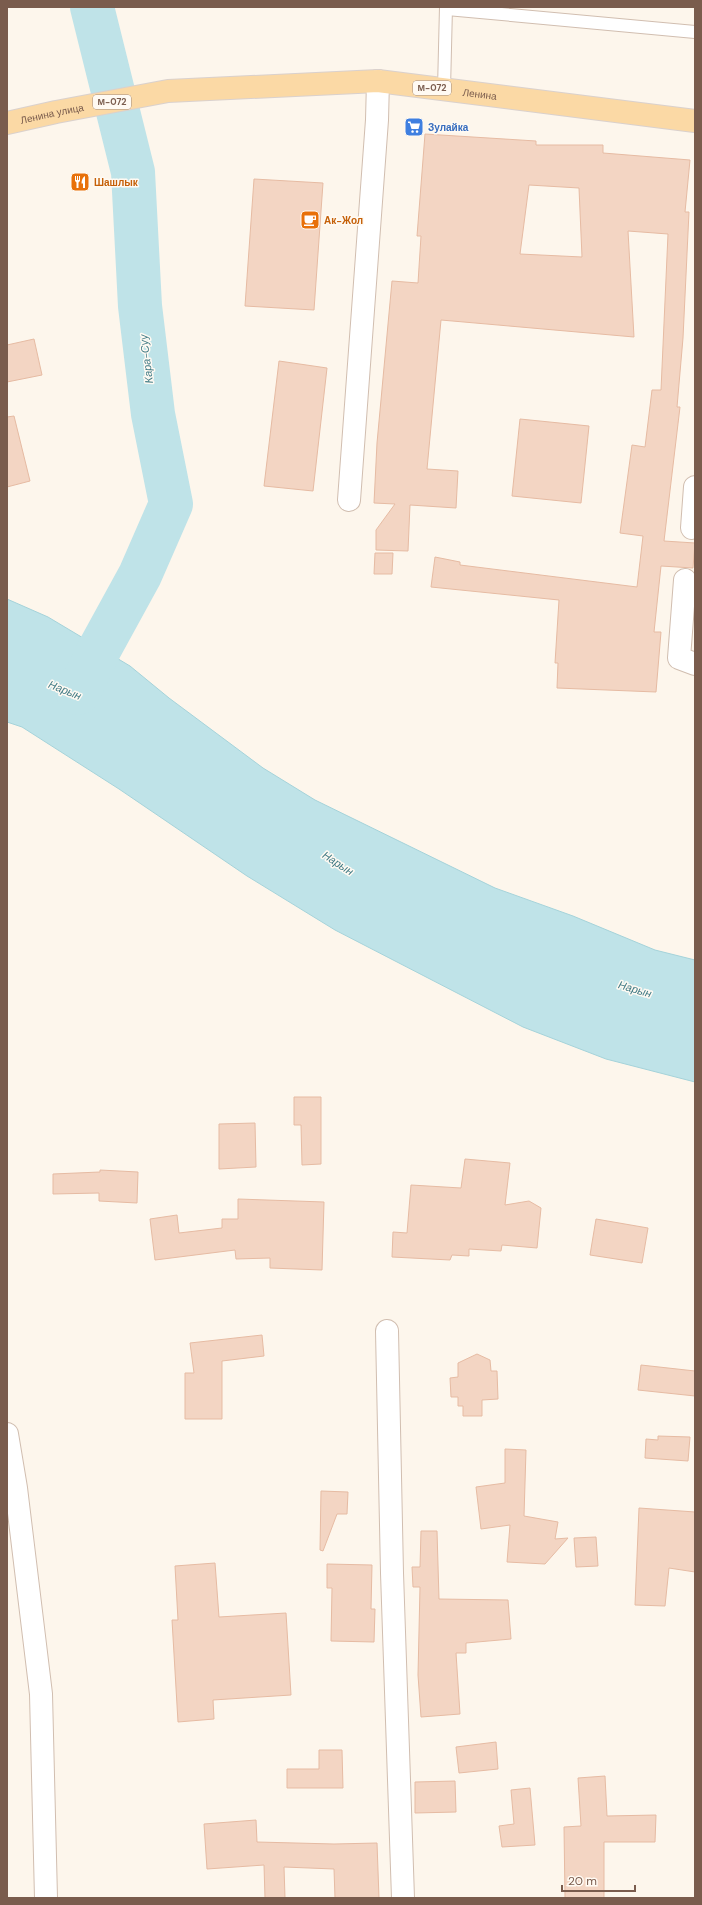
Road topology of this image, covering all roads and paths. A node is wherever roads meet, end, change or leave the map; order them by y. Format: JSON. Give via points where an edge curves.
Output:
{"nodes":[{"id":1,"x":446,"y":8,"type":"edge"},
{"id":2,"x":695,"y":32,"type":"edge"},
{"id":3,"x":378,"y":81,"type":"junction"},
{"id":4,"x":444,"y":89,"type":"junction"},
{"id":5,"x":168,"y":91,"type":"joint"},
{"id":6,"x":695,"y":121,"type":"edge"},
{"id":7,"x":7,"y":123,"type":"edge"},
{"id":8,"x":695,"y":487,"type":"edge"},
{"id":9,"x":349,"y":500,"type":"dead end"},
{"id":10,"x":692,"y":528,"type":"dead end"},
{"id":11,"x":684,"y":580,"type":"dead end"},
{"id":12,"x":695,"y":664,"type":"edge"},
{"id":13,"x":387,"y":1331,"type":"dead end"},
{"id":14,"x":7,"y":1434,"type":"edge"},
{"id":15,"x":46,"y":1898,"type":"edge"},
{"id":16,"x":403,"y":1898,"type":"edge"}],
"edges":[{"from":1,"to":2,"type":"lane"},
{"from":1,"to":4,"type":"lane"},
{"from":3,"to":4,"type":"main road","name":"Ленина","number":"М-072"},
{"from":3,"to":5,"type":"main road","name":"Ленина","number":"М-072"},
{"from":3,"to":9,"type":"street"},
{"from":4,"to":6,"type":"main road","name":"Ленина","number":"М-072"},
{"from":5,"to":7,"type":"main road","name":"Ленина улица","number":"М-072"},
{"from":8,"to":10,"type":"street"},
{"from":11,"to":12,"type":"street","via":[[679,658]]},
{"from":13,"to":16,"type":"street"},
{"from":14,"to":15,"type":"street","via":[[41,1694]]}]}
